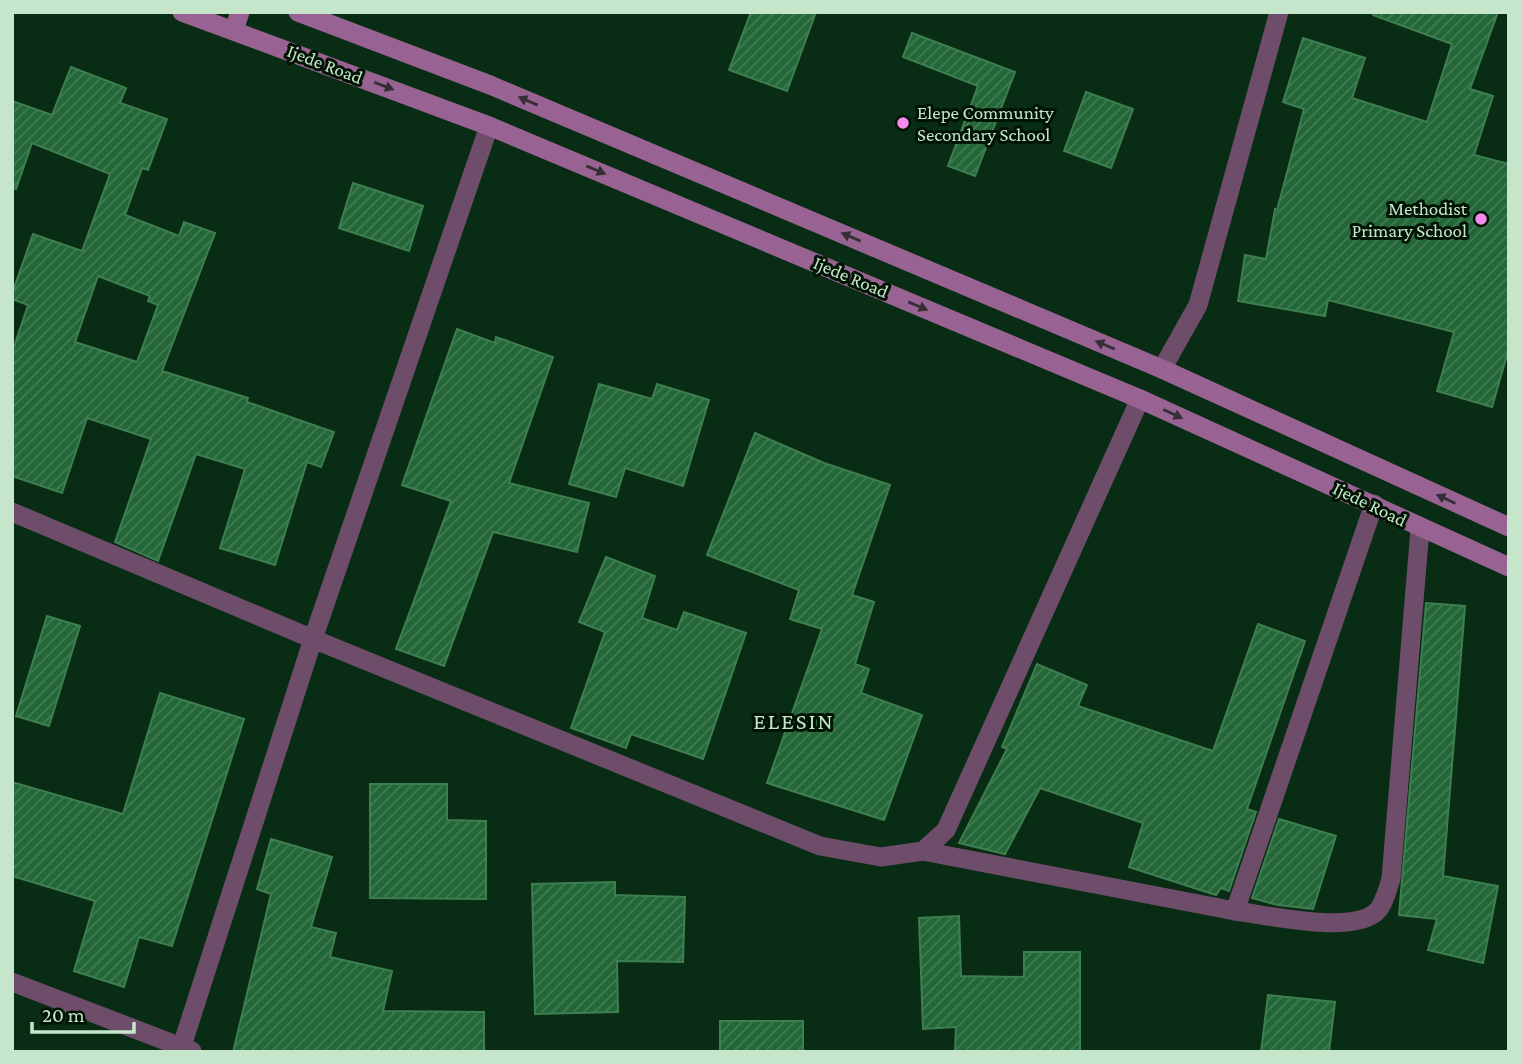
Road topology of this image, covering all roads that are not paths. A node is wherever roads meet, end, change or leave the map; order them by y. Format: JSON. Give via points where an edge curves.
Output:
{"nodes":[{"id":1,"x":182,"y":12,"type":"edge"},
{"id":2,"x":298,"y":12,"type":"edge"},
{"id":3,"x":1279,"y":12,"type":"edge"},
{"id":4,"x":237,"y":21,"type":"edge"},
{"id":5,"x":489,"y":126,"type":"junction"},
{"id":6,"x":1162,"y":369,"type":"junction"},
{"id":7,"x":1140,"y":399,"type":"junction"},
{"id":8,"x":1374,"y":504,"type":"junction"},
{"id":9,"x":12,"y":512,"type":"edge"},
{"id":10,"x":1509,"y":527,"type":"edge"},
{"id":11,"x":1420,"y":529,"type":"junction"},
{"id":12,"x":1509,"y":567,"type":"edge"},
{"id":13,"x":313,"y":639,"type":"junction"},
{"id":14,"x":923,"y":851,"type":"junction"},
{"id":15,"x":1235,"y":911,"type":"junction"},
{"id":16,"x":12,"y":982,"type":"edge"},
{"id":17,"x":185,"y":1050,"type":"edge"}],
"edges":[{"from":1,"to":4,"type":"main road","name":"Ijede Road"},
{"from":6,"to":2,"type":"main road","name":"Ijede Road","one_way":true,"via":[[490,85]]},
{"from":3,"to":6,"type":"street","via":[[1198,305]]},
{"from":4,"to":5,"type":"main road","name":"Ijede Road","one_way":true},
{"from":5,"to":7,"type":"main road","name":"Ijede Road","one_way":true},
{"from":5,"to":13,"type":"street"},
{"from":10,"to":6,"type":"main road","name":"Ijede Road","one_way":true},
{"from":7,"to":8,"type":"main road","name":"Ijede Road","one_way":true},
{"from":7,"to":14,"type":"street","via":[[946,830]]},
{"from":8,"to":11,"type":"main road","name":"Ijede Road"},
{"from":8,"to":15,"type":"street"},
{"from":9,"to":13,"type":"street"},
{"from":11,"to":12,"type":"main road","name":"Ijede Road"},
{"from":11,"to":15,"type":"street","via":[[1391,879],[1384,899],[1375,913],[1356,920],[1327,922]]},
{"from":13,"to":14,"type":"street","via":[[820,846],[881,857]]},
{"from":13,"to":17,"type":"street"},
{"from":14,"to":15,"type":"street"},
{"from":16,"to":17,"type":"street"}]}
